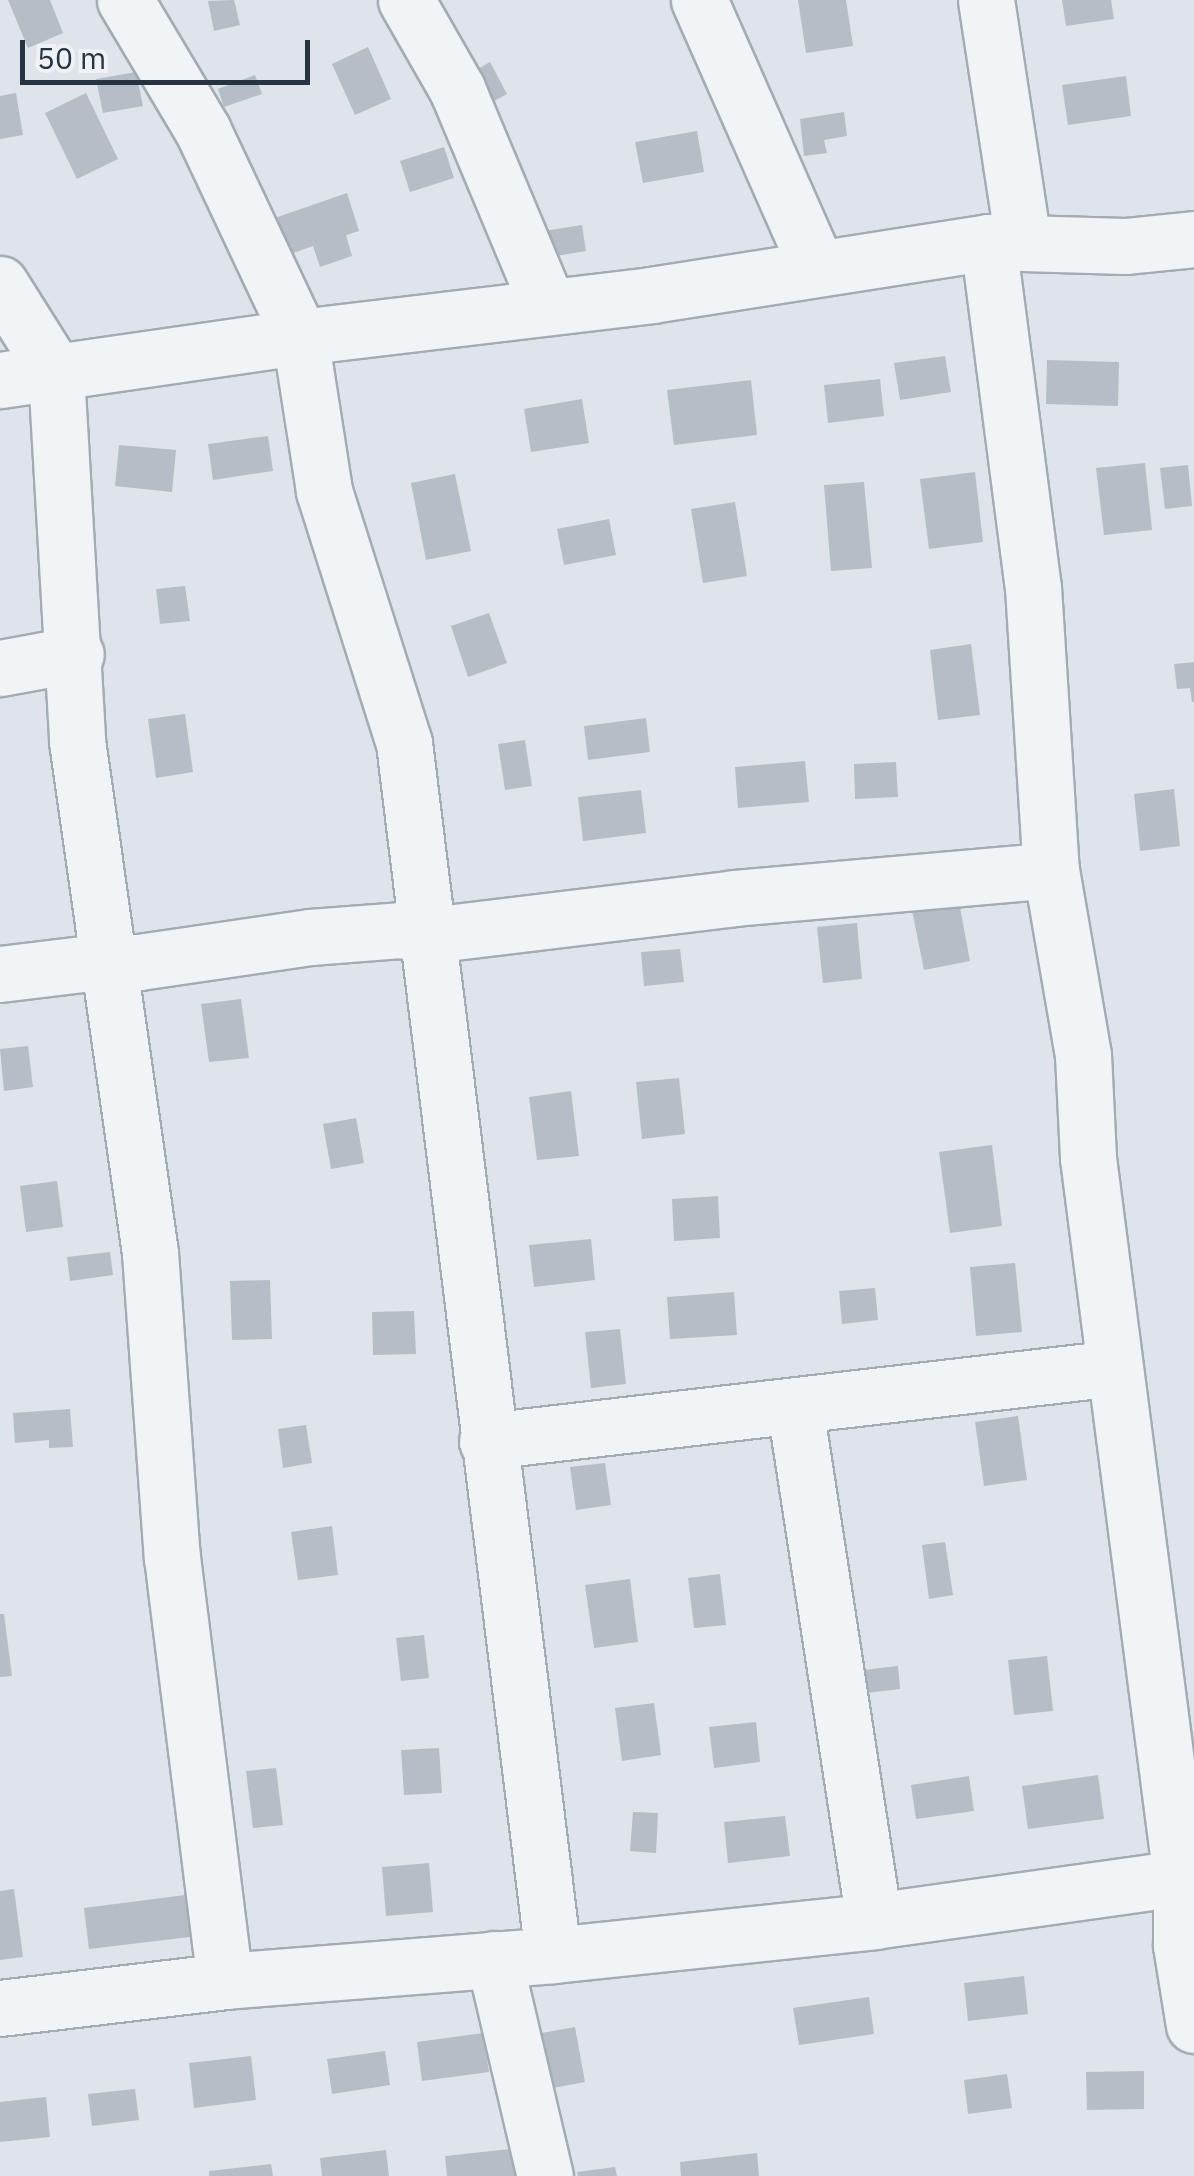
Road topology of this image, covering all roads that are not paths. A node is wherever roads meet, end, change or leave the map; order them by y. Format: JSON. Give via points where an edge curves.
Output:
{"nodes":[{"id":1,"x":125,"y":0,"type":"edge"},
{"id":2,"x":406,"y":0,"type":"edge"},
{"id":3,"x":700,"y":0,"type":"edge"},
{"id":4,"x":986,"y":0,"type":"edge"},
{"id":5,"x":1194,"y":239,"type":"edge"},
{"id":6,"x":1005,"y":242,"type":"junction"},
{"id":7,"x":816,"y":268,"type":"junction"},
{"id":8,"x":0,"y":284,"type":"edge"},
{"id":9,"x":548,"y":307,"type":"junction"},
{"id":10,"x":300,"y":337,"type":"junction"},
{"id":11,"x":56,"y":373,"type":"junction"},
{"id":12,"x":0,"y":380,"type":"edge"},
{"id":13,"x":76,"y":654,"type":"junction"},
{"id":14,"x":0,"y":668,"type":"edge"},
{"id":15,"x":1052,"y":870,"type":"junction"},
{"id":16,"x":430,"y":934,"type":"junction"},
{"id":17,"x":107,"y":961,"type":"junction"},
{"id":18,"x":0,"y":974,"type":"edge"},
{"id":19,"x":1114,"y":1368,"type":"junction"},
{"id":20,"x":794,"y":1408,"type":"junction"},
{"id":21,"x":487,"y":1441,"type":"junction"},
{"id":22,"x":1188,"y":1877,"type":"edge"},
{"id":23,"x":874,"y":1920,"type":"junction"},
{"id":24,"x":553,"y":1955,"type":"junction"},
{"id":25,"x":494,"y":1959,"type":"junction"},
{"id":26,"x":226,"y":1981,"type":"junction"},
{"id":27,"x":0,"y":2008,"type":"edge"},
{"id":28,"x":1194,"y":2026,"type":"edge"},
{"id":29,"x":544,"y":2176,"type":"edge"}],
"edges":[{"from":1,"to":10,"type":"street","via":[[203,132]]},
{"from":2,"to":9,"type":"street","via":[[457,89]]},
{"from":3,"to":7,"type":"street"},
{"from":4,"to":6,"type":"street"},
{"from":5,"to":6,"type":"street","via":[[1125,246]]},
{"from":6,"to":7,"type":"street"},
{"from":6,"to":15,"type":"street"},
{"from":7,"to":9,"type":"street"},
{"from":8,"to":11,"type":"street"},
{"from":9,"to":10,"type":"street"},
{"from":10,"to":11,"type":"street"},
{"from":10,"to":16,"type":"street","via":[[324,491],[404,743]]},
{"from":11,"to":12,"type":"street"},
{"from":11,"to":13,"type":"street"},
{"from":13,"to":14,"type":"street"},
{"from":13,"to":17,"type":"street","via":[[77,740]]},
{"from":15,"to":16,"type":"street"},
{"from":15,"to":19,"type":"street","via":[[1082,1056]]},
{"from":16,"to":17,"type":"street","via":[[346,934]]},
{"from":16,"to":21,"type":"street"},
{"from":17,"to":18,"type":"street"},
{"from":17,"to":26,"type":"street","via":[[150,1253],[172,1557]]},
{"from":19,"to":20,"type":"street"},
{"from":19,"to":22,"type":"street"},
{"from":20,"to":21,"type":"street"},
{"from":20,"to":23,"type":"street"},
{"from":21,"to":24,"type":"street"},
{"from":22,"to":23,"type":"street"},
{"from":22,"to":28,"type":"street","via":[[1181,1945]]},
{"from":23,"to":24,"type":"street"},
{"from":24,"to":25,"type":"street"},
{"from":25,"to":26,"type":"street"},
{"from":25,"to":29,"type":"street"},
{"from":26,"to":27,"type":"street"}]}
